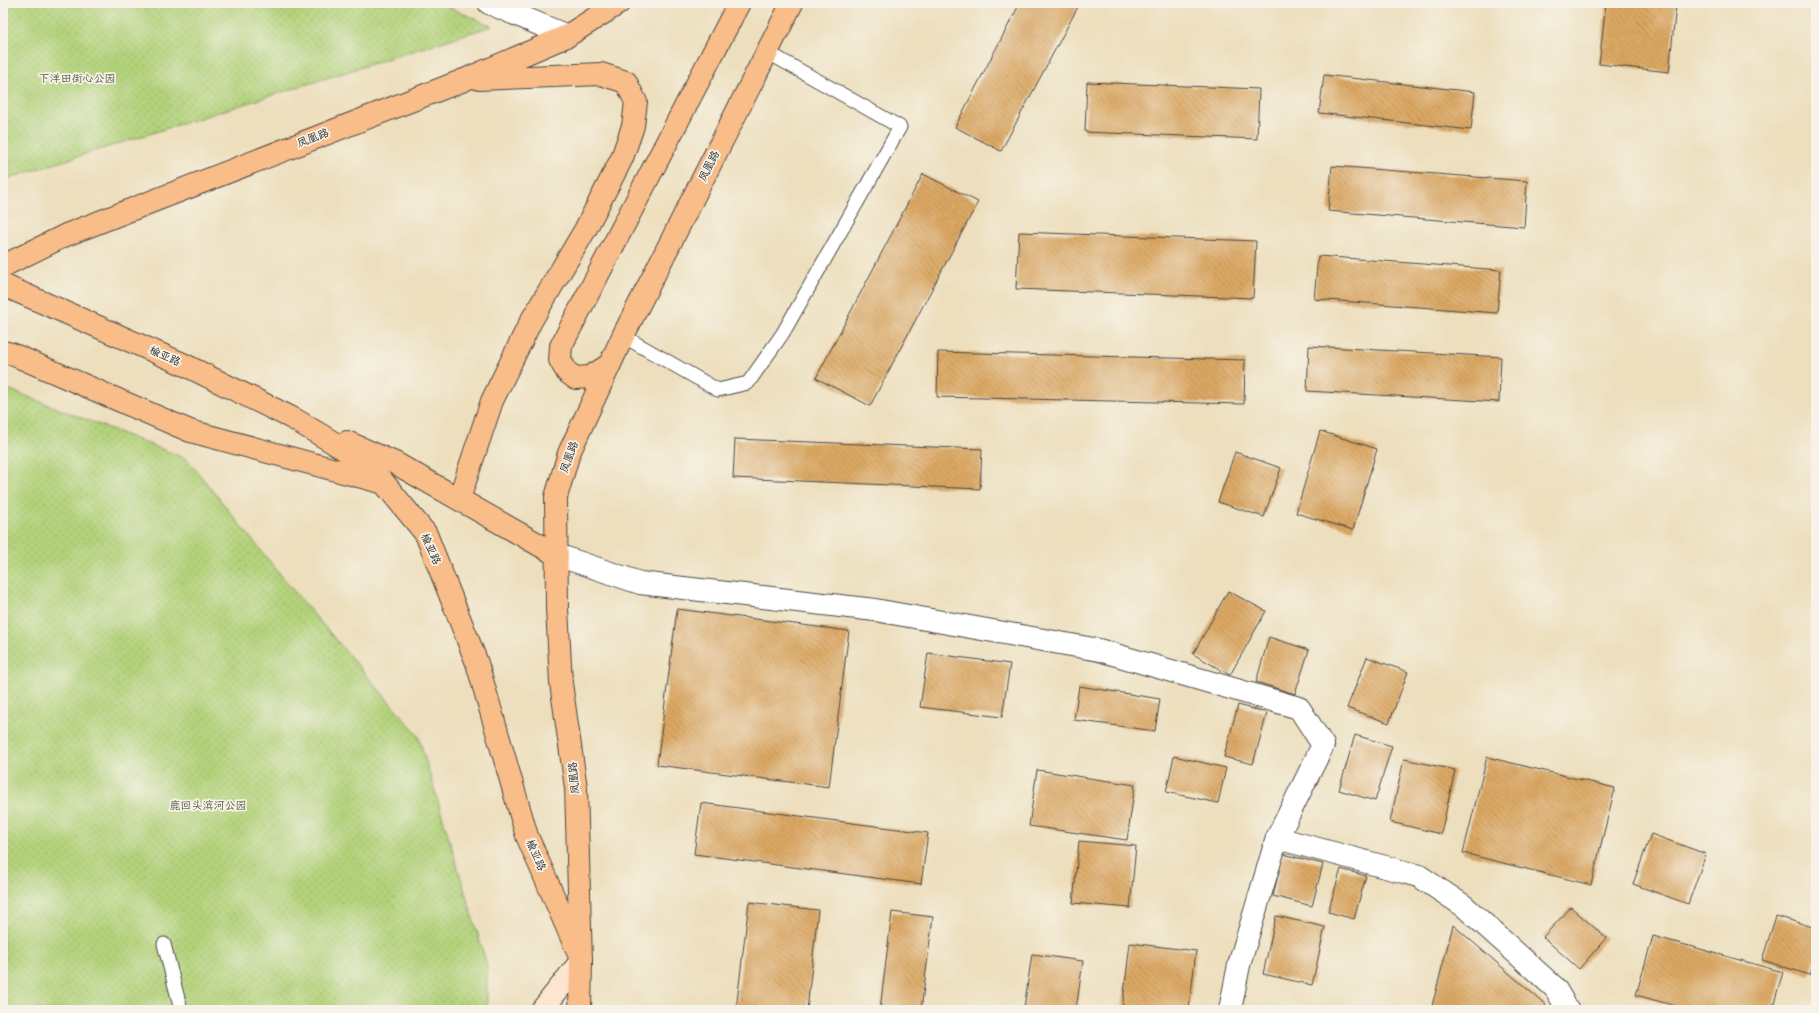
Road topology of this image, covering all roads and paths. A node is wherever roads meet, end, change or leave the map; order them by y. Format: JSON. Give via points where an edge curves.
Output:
{"nodes":[{"id":1,"x":489,"y":3,"type":"edge"},
{"id":2,"x":619,"y":3,"type":"edge"},
{"id":3,"x":739,"y":3,"type":"edge"},
{"id":4,"x":792,"y":3,"type":"edge"},
{"id":5,"x":567,"y":36,"type":"junction"},
{"id":6,"x":767,"y":52,"type":"junction"},
{"id":7,"x":464,"y":80,"type":"junction"},
{"id":8,"x":3,"y":266,"type":"edge"},
{"id":9,"x":3,"y":285,"type":"edge"},
{"id":10,"x":623,"y":336,"type":"junction"},
{"id":11,"x":3,"y":352,"type":"edge"},
{"id":12,"x":609,"y":365,"type":"junction"},
{"id":13,"x":294,"y":419,"type":"junction"},
{"id":14,"x":384,"y":483,"type":"junction"},
{"id":15,"x":459,"y":499,"type":"junction"},
{"id":16,"x":558,"y":555,"type":"junction"},
{"id":17,"x":1277,"y":838,"type":"junction"},
{"id":18,"x":164,"y":944,"type":"dead end"},
{"id":19,"x":581,"y":961,"type":"junction"},
{"id":20,"x":181,"y":1010,"type":"edge"},
{"id":21,"x":542,"y":1010,"type":"edge"},
{"id":22,"x":580,"y":1010,"type":"edge"},
{"id":23,"x":1230,"y":1010,"type":"edge"},
{"id":24,"x":1568,"y":1010,"type":"edge"}],
"edges":[{"from":1,"to":5,"type":"street"},
{"from":2,"to":5,"type":"main road","name":"凤凰路"},
{"from":3,"to":12,"type":"main road","via":[[561,346],[560,360],[567,372],[575,378],[590,377]]},
{"from":4,"to":6,"type":"main road","name":"凤凰路"},
{"from":5,"to":7,"type":"main road","name":"凤凰路"},
{"from":6,"to":10,"type":"main road","name":"凤凰路"},
{"from":6,"to":10,"type":"lane","via":[[900,127],[783,334],[748,383],[718,390]]},
{"from":7,"to":8,"type":"main road","name":"凤凰路","via":[[66,235]]},
{"from":7,"to":15,"type":"main road","via":[[601,74],[626,82],[636,102],[633,126],[622,158],[585,230],[531,321],[492,402]]},
{"from":9,"to":13,"type":"main road","name":"榆亚路","via":[[184,365]]},
{"from":10,"to":12,"type":"main road","name":"凤凰路"},
{"from":11,"to":14,"type":"main road","via":[[190,431]]},
{"from":12,"to":16,"type":"main road","name":"凤凰路","via":[[569,453],[556,497]]},
{"from":13,"to":14,"type":"main road","name":"榆亚路","via":[[344,450]]},
{"from":13,"to":15,"type":"main road","via":[[395,463]]},
{"from":14,"to":19,"type":"main road","name":"榆亚路","via":[[426,534],[477,663],[528,836]]},
{"from":15,"to":16,"type":"main road"},
{"from":16,"to":17,"type":"street","via":[[640,583],[876,610],[1098,650],[1299,708],[1323,745]]},
{"from":16,"to":19,"type":"main road","name":"凤凰路","via":[[561,683],[576,788]]},
{"from":17,"to":23,"type":"street","via":[[1239,965]]},
{"from":17,"to":24,"type":"street","via":[[1419,876],[1464,906],[1555,988]]},
{"from":18,"to":20,"type":"lane"},
{"from":19,"to":21,"type":"street"},
{"from":19,"to":22,"type":"main road","name":"榆亚路"}]}
